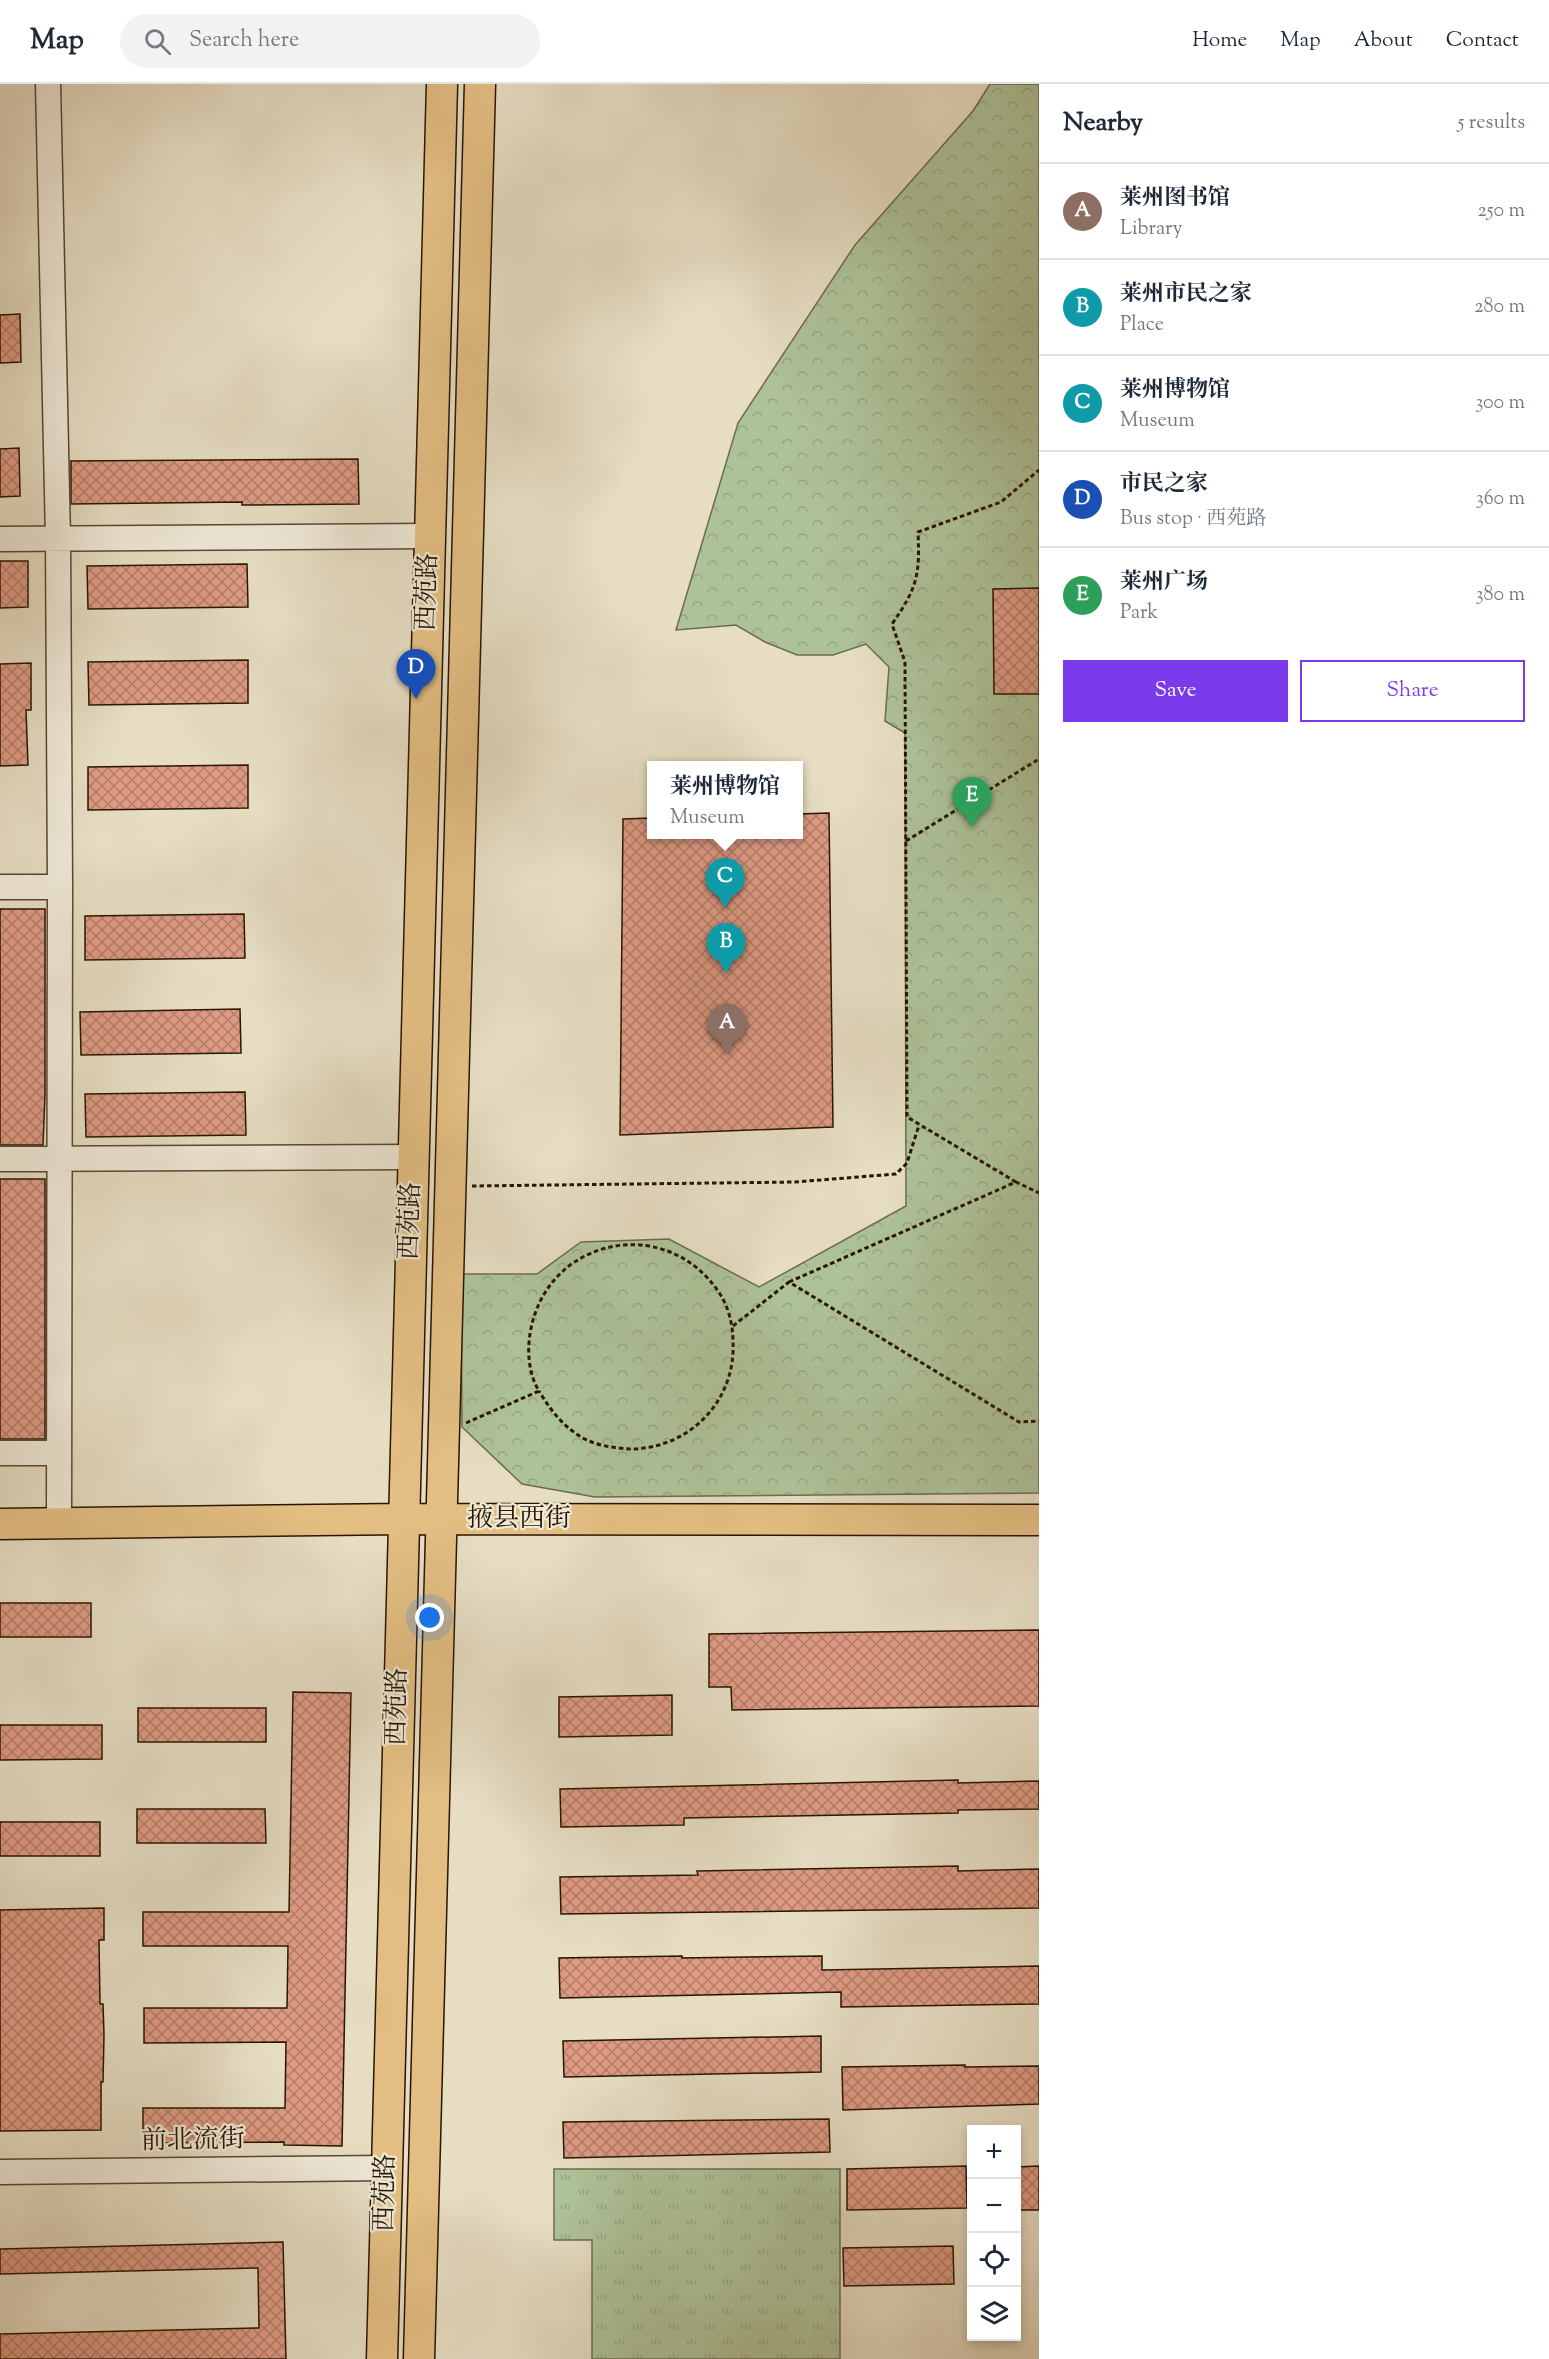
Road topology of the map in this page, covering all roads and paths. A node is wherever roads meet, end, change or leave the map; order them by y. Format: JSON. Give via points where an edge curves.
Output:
{"nodes":[{"id":1,"x":48,"y":84,"type":"edge"},
{"id":2,"x":442,"y":84,"type":"edge"},
{"id":3,"x":480,"y":84,"type":"edge"},
{"id":4,"x":1039,"y":470,"type":"edge"},
{"id":5,"x":430,"y":536,"type":"junction"},
{"id":6,"x":0,"y":539,"type":"edge"},
{"id":7,"x":58,"y":539,"type":"junction"},
{"id":8,"x":1039,"y":759,"type":"edge"},
{"id":9,"x":906,"y":841,"type":"junction"},
{"id":10,"x":0,"y":887,"type":"edge"},
{"id":11,"x":60,"y":887,"type":"junction"},
{"id":12,"x":919,"y":1125,"type":"junction"},
{"id":13,"x":413,"y":1157,"type":"junction"},
{"id":14,"x":59,"y":1159,"type":"junction"},
{"id":15,"x":0,"y":1160,"type":"edge"},
{"id":16,"x":1016,"y":1182,"type":"junction"},
{"id":17,"x":450,"y":1186,"type":"junction"},
{"id":18,"x":1039,"y":1193,"type":"edge"},
{"id":19,"x":789,"y":1282,"type":"junction"},
{"id":20,"x":733,"y":1326,"type":"junction"},
{"id":21,"x":539,"y":1391,"type":"junction"},
{"id":22,"x":1039,"y":1421,"type":"edge"},
{"id":23,"x":443,"y":1434,"type":"junction"},
{"id":24,"x":0,"y":1453,"type":"edge"},
{"id":25,"x":59,"y":1453,"type":"junction"},
{"id":26,"x":403,"y":1519,"type":"junction"},
{"id":27,"x":441,"y":1519,"type":"junction"},
{"id":28,"x":1039,"y":1520,"type":"edge"},
{"id":29,"x":59,"y":1523,"type":"junction"},
{"id":30,"x":0,"y":1524,"type":"edge"},
{"id":31,"x":387,"y":2168,"type":"junction"},
{"id":32,"x":0,"y":2172,"type":"edge"},
{"id":33,"x":382,"y":2359,"type":"edge"},
{"id":34,"x":419,"y":2359,"type":"edge"}],
"edges":[{"from":1,"to":7,"type":"street"},
{"from":2,"to":5,"type":"main road","name":"西苑路"},
{"from":3,"to":17,"type":"main road","name":"西苑路"},
{"from":4,"to":9,"type":"path","via":[[1001,502],[918,532],[917,576],[910,597],[892,624],[904,662]]},
{"from":5,"to":7,"type":"street"},
{"from":5,"to":13,"type":"main road","name":"西苑路"},
{"from":6,"to":7,"type":"street"},
{"from":7,"to":11,"type":"street"},
{"from":8,"to":9,"type":"path"},
{"from":9,"to":12,"type":"path","via":[[907,1117]]},
{"from":10,"to":11,"type":"street"},
{"from":11,"to":14,"type":"street"},
{"from":12,"to":16,"type":"path"},
{"from":12,"to":17,"type":"path","via":[[908,1163],[896,1174],[795,1182]]},
{"from":13,"to":14,"type":"street"},
{"from":13,"to":26,"type":"main road","name":"西苑路"},
{"from":14,"to":15,"type":"street"},
{"from":14,"to":25,"type":"street"},
{"from":16,"to":18,"type":"path"},
{"from":16,"to":19,"type":"path"},
{"from":17,"to":23,"type":"main road","name":"西苑路"},
{"from":19,"to":20,"type":"path"},
{"from":19,"to":22,"type":"path","via":[[1019,1422]]},
{"from":20,"to":21,"type":"path","via":[[734,1359],[725,1390],[706,1418],[680,1438],[647,1449],[612,1448],[579,1436],[552,1414]]},
{"from":20,"to":21,"type":"path","via":[[721,1295],[703,1273],[672,1252],[640,1244],[608,1247],[575,1260],[549,1284],[533,1314],[528,1349]]},
{"from":21,"to":23,"type":"path"},
{"from":23,"to":27,"type":"main road","name":"西苑路"},
{"from":24,"to":25,"type":"street"},
{"from":25,"to":29,"type":"street"},
{"from":26,"to":27,"type":"main road","name":"掖县西街"},
{"from":26,"to":29,"type":"main road","name":"掖县西街"},
{"from":26,"to":31,"type":"main road","name":"西苑路"},
{"from":27,"to":28,"type":"main road","name":"掖县西街"},
{"from":27,"to":34,"type":"main road","name":"西苑路"},
{"from":29,"to":30,"type":"main road","name":"掖县西街"},
{"from":31,"to":32,"type":"street","name":"前北流街"},
{"from":31,"to":33,"type":"main road","name":"西苑路"}]}
